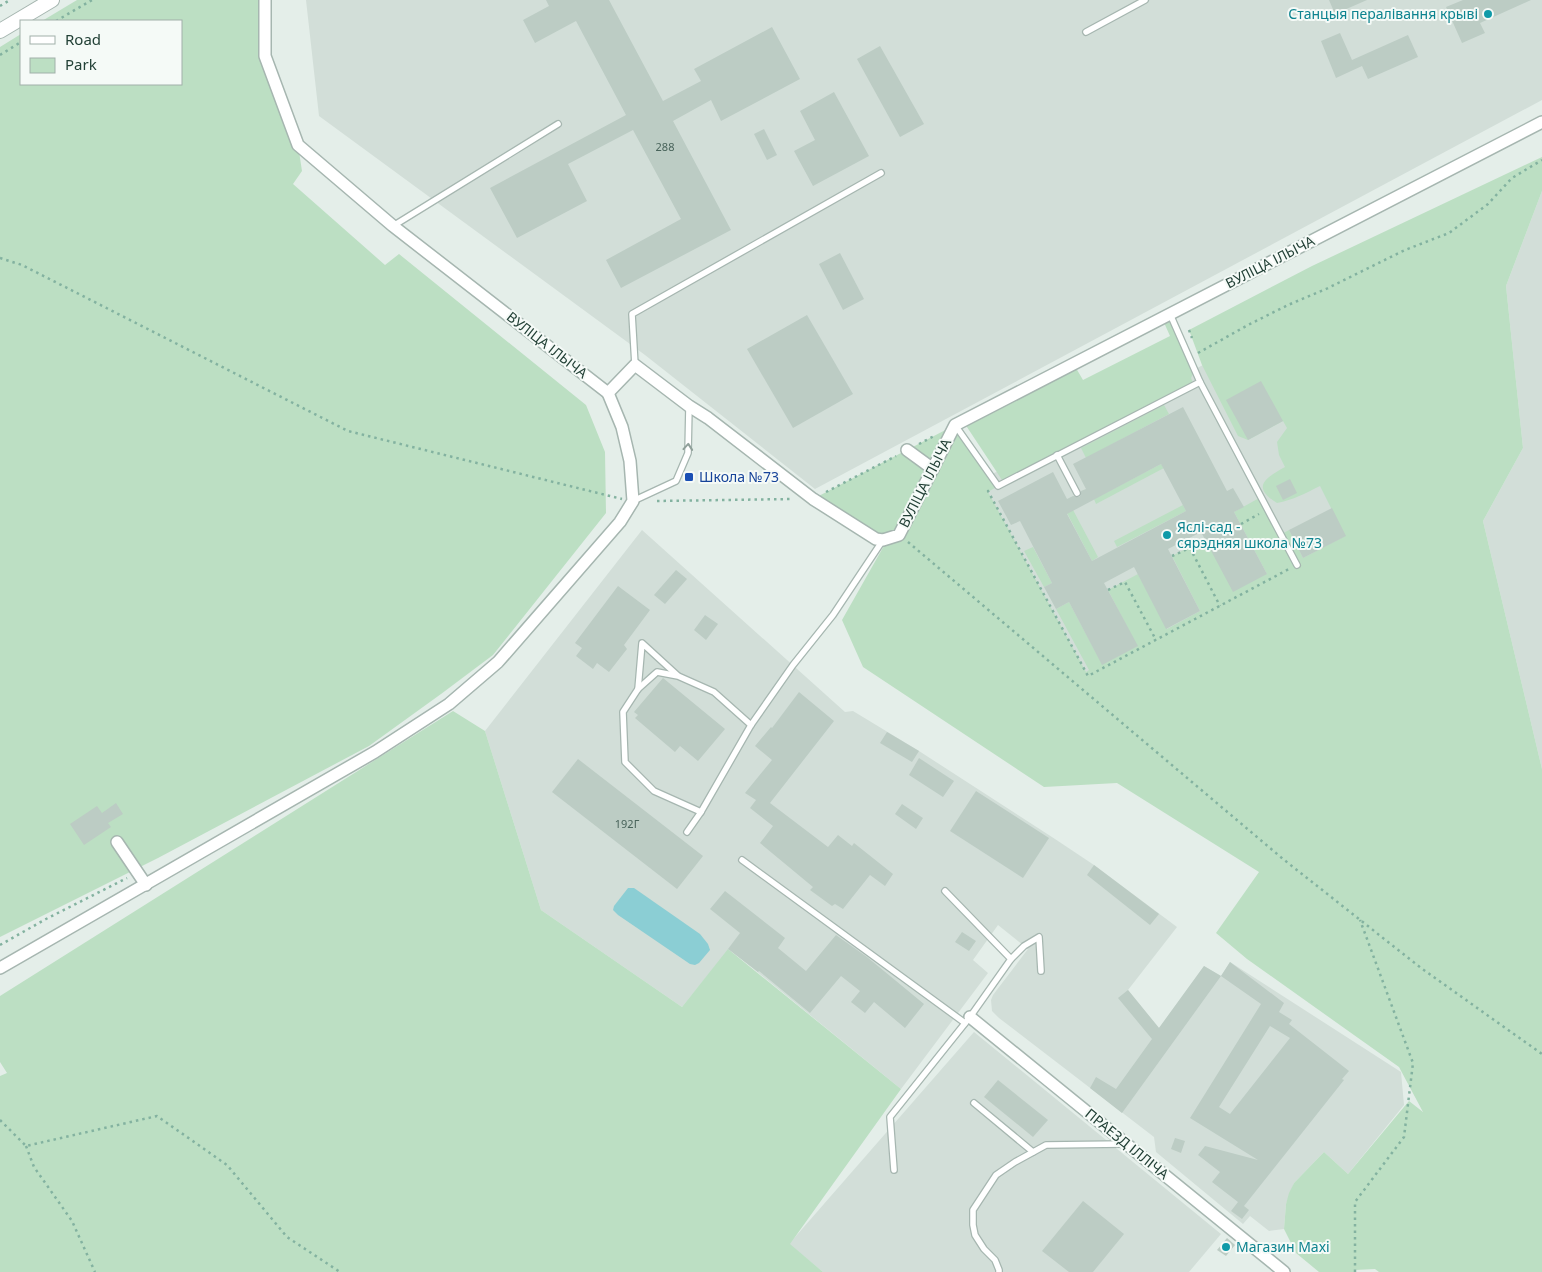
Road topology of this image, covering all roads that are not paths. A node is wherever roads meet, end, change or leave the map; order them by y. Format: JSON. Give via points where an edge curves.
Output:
{"nodes":[{"id":1,"x":52,"y":0,"type":"edge"},
{"id":2,"x":265,"y":0,"type":"edge"},
{"id":3,"x":1145,"y":0,"type":"edge"},
{"id":4,"x":1,"y":29,"type":"edge"},
{"id":5,"x":1086,"y":32,"type":"dead end"},
{"id":6,"x":1542,"y":122,"type":"edge"},
{"id":7,"x":558,"y":124,"type":"dead end"},
{"id":8,"x":881,"y":173,"type":"dead end"},
{"id":9,"x":393,"y":226,"type":"junction"},
{"id":10,"x":1170,"y":314,"type":"junction"},
{"id":11,"x":635,"y":365,"type":"junction"},
{"id":12,"x":1200,"y":382,"type":"junction"},
{"id":13,"x":608,"y":393,"type":"junction"},
{"id":14,"x":689,"y":406,"type":"junction"},
{"id":15,"x":955,"y":425,"type":"junction"},
{"id":16,"x":908,"y":450,"type":"dead end"},
{"id":17,"x":1058,"y":455,"type":"junction"},
{"id":18,"x":933,"y":469,"type":"junction"},
{"id":19,"x":1077,"y":493,"type":"dead end"},
{"id":20,"x":633,"y":501,"type":"junction"},
{"id":21,"x":883,"y":540,"type":"junction"},
{"id":22,"x":1297,"y":565,"type":"road end"},
{"id":23,"x":678,"y":676,"type":"junction"},
{"id":24,"x":638,"y":689,"type":"junction"},
{"id":25,"x":751,"y":725,"type":"junction"},
{"id":26,"x":701,"y":812,"type":"junction"},
{"id":27,"x":687,"y":832,"type":"dead end"},
{"id":28,"x":117,"y":842,"type":"dead end"},
{"id":29,"x":742,"y":860,"type":"dead end"},
{"id":30,"x":146,"y":885,"type":"junction"},
{"id":31,"x":945,"y":891,"type":"dead end"},
{"id":32,"x":1011,"y":959,"type":"junction"},
{"id":33,"x":0,"y":968,"type":"edge"},
{"id":34,"x":1041,"y":971,"type":"dead end"},
{"id":35,"x":968,"y":1020,"type":"junction"},
{"id":36,"x":974,"y":1103,"type":"dead end"},
{"id":37,"x":1126,"y":1144,"type":"junction"},
{"id":38,"x":1033,"y":1152,"type":"junction"},
{"id":39,"x":894,"y":1170,"type":"dead end"},
{"id":40,"x":999,"y":1272,"type":"edge"},
{"id":41,"x":1284,"y":1272,"type":"edge"}],
"edges":[{"from":1,"to":4,"type":"street"},
{"from":2,"to":9,"type":"street","name":"ВУЛІЦА ІЛЬІЧА","via":[[264,56],[298,145]]},
{"from":3,"to":5,"type":"lane"},
{"from":6,"to":10,"type":"street","name":"ВУЛІЦА ІЛЬІЧА"},
{"from":7,"to":9,"type":"lane"},
{"from":8,"to":11,"type":"lane","via":[[632,314]]},
{"from":9,"to":13,"type":"street","name":"ВУЛІЦА ІЛЬІЧА"},
{"from":10,"to":12,"type":"lane"},
{"from":10,"to":15,"type":"street","name":"ВУЛІЦА ІЛЬІЧА"},
{"from":11,"to":13,"type":"street"},
{"from":11,"to":14,"type":"street"},
{"from":12,"to":17,"type":"lane"},
{"from":12,"to":22,"type":"lane"},
{"from":13,"to":20,"type":"street","via":[[622,427],[630,461]]},
{"from":20,"to":14,"type":"lane","one_way":true,"via":[[676,481],[688,453]]},
{"from":14,"to":21,"type":"street","via":[[813,499],[876,539]]},
{"from":15,"to":17,"type":"lane","via":[[998,486]]},
{"from":15,"to":18,"type":"street","name":"ВУЛІЦА ІЛЬІЧА"},
{"from":16,"to":18,"type":"street"},
{"from":17,"to":19,"type":"lane"},
{"from":18,"to":21,"type":"street","name":"ВУЛІЦА ІЛЬІЧА","via":[[899,535]]},
{"from":20,"to":30,"type":"street","via":[[620,522],[498,662],[449,704],[375,752]]},
{"from":21,"to":25,"type":"lane","via":[[833,615]]},
{"from":23,"to":24,"type":"lane","via":[[657,672]]},
{"from":23,"to":24,"type":"lane","via":[[642,643]]},
{"from":23,"to":25,"type":"lane","via":[[714,692]]},
{"from":24,"to":26,"type":"lane","via":[[623,712],[625,762],[654,791]]},
{"from":25,"to":26,"type":"lane"},
{"from":26,"to":27,"type":"lane"},
{"from":28,"to":30,"type":"street"},
{"from":29,"to":35,"type":"lane"},
{"from":30,"to":33,"type":"street"},
{"from":31,"to":32,"type":"lane"},
{"from":32,"to":34,"type":"lane","via":[[1024,946],[1039,938]]},
{"from":32,"to":35,"type":"lane"},
{"from":35,"to":37,"type":"street","name":"ПРАЕЗД ІЛЛІЧА"},
{"from":35,"to":39,"type":"lane","via":[[890,1117]]},
{"from":36,"to":38,"type":"lane"},
{"from":37,"to":38,"type":"lane","via":[[1046,1145]]},
{"from":37,"to":41,"type":"street","name":"ПРАЕЗД ІЛЛІЧА"},
{"from":38,"to":40,"type":"lane","via":[[996,1175],[973,1210],[975,1234],[995,1260]]}]}
